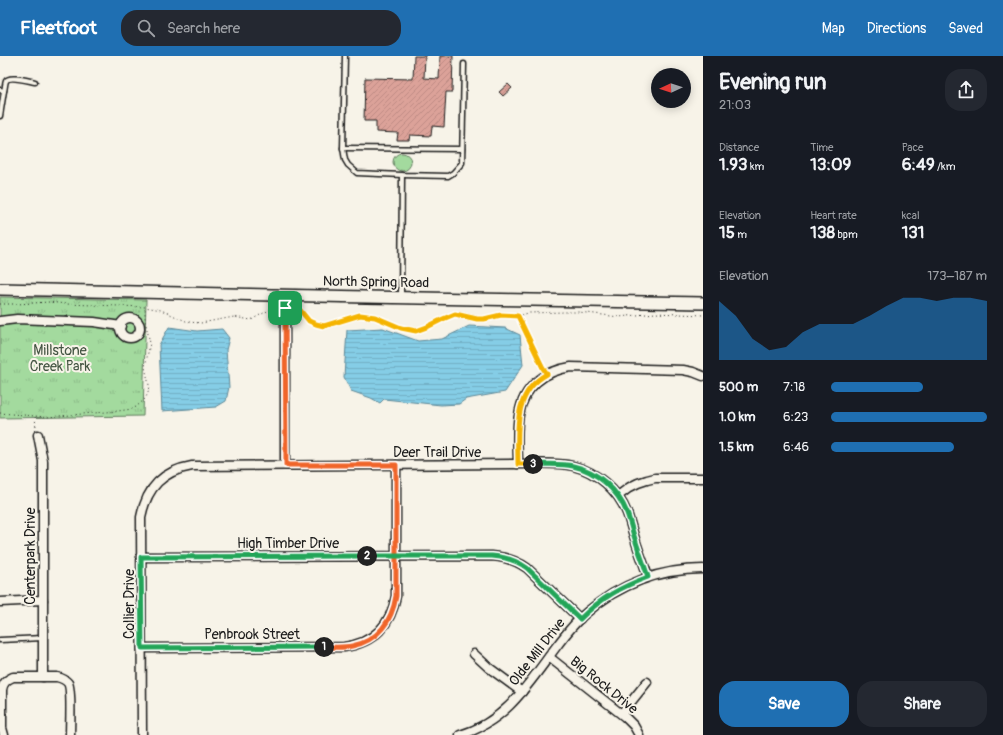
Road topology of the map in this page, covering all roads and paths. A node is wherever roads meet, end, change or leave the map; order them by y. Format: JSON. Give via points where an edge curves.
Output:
{"nodes":[{"id":1,"x":345,"y":56,"type":"edge"},
{"id":2,"x":464,"y":64,"type":"dead end"},
{"id":3,"x":35,"y":82,"type":"dead end"},
{"id":4,"x":2,"y":90,"type":"edge"},
{"id":5,"x":0,"y":116,"type":"edge"},
{"id":6,"x":343,"y":148,"type":"junction"},
{"id":7,"x":462,"y":149,"type":"junction"},
{"id":8,"x":402,"y":175,"type":"junction"},
{"id":9,"x":0,"y":289,"type":"edge"},
{"id":10,"x":285,"y":295,"type":"junction"},
{"id":11,"x":401,"y":298,"type":"junction"},
{"id":12,"x":703,"y":303,"type":"edge"},
{"id":13,"x":0,"y":304,"type":"edge"},
{"id":14,"x":145,"y":307,"type":"junction"},
{"id":15,"x":285,"y":308,"type":"junction"},
{"id":16,"x":703,"y":315,"type":"edge"},
{"id":17,"x":518,"y":316,"type":"junction"},
{"id":18,"x":0,"y":321,"type":"edge"},
{"id":19,"x":121,"y":326,"type":"dead end"},
{"id":20,"x":547,"y":374,"type":"junction"},
{"id":21,"x":703,"y":376,"type":"edge"},
{"id":22,"x":0,"y":413,"type":"edge"},
{"id":23,"x":35,"y":416,"type":"junction"},
{"id":24,"x":38,"y":435,"type":"joint"},
{"id":25,"x":518,"y":464,"type":"junction"},
{"id":26,"x":286,"y":465,"type":"junction"},
{"id":27,"x":396,"y":465,"type":"junction"},
{"id":28,"x":162,"y":478,"type":"joint"},
{"id":29,"x":703,"y":478,"type":"edge"},
{"id":30,"x":618,"y":496,"type":"junction"},
{"id":31,"x":396,"y":556,"type":"junction"},
{"id":32,"x":141,"y":557,"type":"junction"},
{"id":33,"x":703,"y":569,"type":"edge"},
{"id":34,"x":648,"y":577,"type":"junction"},
{"id":35,"x":43,"y":600,"type":"junction"},
{"id":36,"x":0,"y":602,"type":"edge"},
{"id":37,"x":580,"y":619,"type":"junction"},
{"id":38,"x":43,"y":638,"type":"junction"},
{"id":39,"x":0,"y":640,"type":"edge"},
{"id":40,"x":142,"y":648,"type":"junction"},
{"id":41,"x":474,"y":654,"type":"dead end"},
{"id":42,"x":549,"y":657,"type":"junction"},
{"id":43,"x":43,"y":677,"type":"junction"},
{"id":44,"x":647,"y":682,"type":"dead end"},
{"id":45,"x":522,"y":692,"type":"junction"},
{"id":46,"x":622,"y":714,"type":"junction"},
{"id":47,"x":1,"y":717,"type":"edge"},
{"id":48,"x":4,"y":735,"type":"edge"},
{"id":49,"x":70,"y":735,"type":"edge"},
{"id":50,"x":142,"y":735,"type":"edge"},
{"id":51,"x":460,"y":735,"type":"edge"},
{"id":52,"x":639,"y":735,"type":"edge"}],
"edges":[{"from":1,"to":6,"type":"lane"},
{"from":2,"to":7,"type":"lane"},
{"from":3,"to":4,"type":"lane","via":[[8,78]]},
{"from":4,"to":5,"type":"lane"},
{"from":6,"to":7,"type":"lane"},
{"from":6,"to":8,"type":"lane","via":[[345,160],[357,173]]},
{"from":7,"to":8,"type":"lane","via":[[462,162],[448,176]]},
{"from":8,"to":11,"type":"lane"},
{"from":9,"to":10,"type":"main road","name":"North Spring Road"},
{"from":10,"to":11,"type":"main road","name":"North Spring Road"},
{"from":10,"to":15,"type":"street"},
{"from":11,"to":12,"type":"main road","name":"North Spring Road"},
{"from":13,"to":14,"type":"path","via":[[49,302]]},
{"from":14,"to":15,"type":"path","via":[[162,310],[188,322],[201,323],[234,317],[252,320],[271,309]]},
{"from":14,"to":23,"type":"path","via":[[150,343],[145,367],[149,385],[145,399],[132,409]]},
{"from":15,"to":17,"type":"path","via":[[300,310],[309,321],[324,326],[360,315],[375,317],[401,328],[416,331],[455,314],[477,319],[501,315]]},
{"from":15,"to":26,"type":"street"},
{"from":16,"to":17,"type":"path","via":[[655,313],[619,317],[572,312],[528,313]]},
{"from":17,"to":20,"type":"path"},
{"from":18,"to":19,"type":"street","via":[[17,319],[94,322]]},
{"from":20,"to":21,"type":"street","via":[[571,368],[683,370]]},
{"from":20,"to":25,"type":"street","via":[[529,390],[520,408]]},
{"from":22,"to":23,"type":"path"},
{"from":23,"to":24,"type":"path"},
{"from":24,"to":35,"type":"street","name":"Centerpark Drive","via":[[43,461]]},
{"from":25,"to":27,"type":"street","name":"Deer Trail Drive"},
{"from":25,"to":30,"type":"street","name":"Deer Trail Drive","via":[[574,466],[603,481]]},
{"from":26,"to":27,"type":"street","name":"Deer Trail Drive"},
{"from":26,"to":28,"type":"street","name":"Deer Trail Drive","via":[[192,466],[177,469]]},
{"from":27,"to":31,"type":"street","name":"Penbrook Street"},
{"from":28,"to":32,"type":"street","name":"Collier Drive","via":[[151,490],[143,506]]},
{"from":29,"to":30,"type":"street","via":[[656,478],[638,483]]},
{"from":30,"to":34,"type":"street","name":"Deer Trail Drive","via":[[627,512]]},
{"from":31,"to":32,"type":"street","name":"High Timber Drive"},
{"from":31,"to":37,"type":"street","name":"High Timber Drive","via":[[501,556],[510,559],[527,568]]},
{"from":31,"to":40,"type":"street","name":"Penbrook Street","via":[[396,596],[391,615],[372,638],[353,646]]},
{"from":32,"to":40,"type":"street","name":"Collier Drive"},
{"from":33,"to":34,"type":"street","name":"Olde Mill Drive","via":[[681,570]]},
{"from":34,"to":37,"type":"street","name":"Olde Mill Drive","via":[[607,596]]},
{"from":35,"to":36,"type":"street"},
{"from":35,"to":38,"type":"street","name":"Centerpark Drive"},
{"from":37,"to":42,"type":"street","name":"Olde Mill Drive"},
{"from":38,"to":39,"type":"lane"},
{"from":38,"to":43,"type":"street","name":"Centerpark Drive"},
{"from":40,"to":50,"type":"street","name":"Collier Drive"},
{"from":41,"to":45,"type":"street","via":[[488,668]]},
{"from":42,"to":45,"type":"street","name":"Olde Mill Drive"},
{"from":42,"to":46,"type":"street","name":"Big Rock Drive"},
{"from":43,"to":47,"type":"street","via":[[8,679],[2,690]]},
{"from":43,"to":49,"type":"street","via":[[61,678],[68,683]]},
{"from":44,"to":46,"type":"street"},
{"from":45,"to":51,"type":"street","name":"Olde Mill Drive","via":[[495,718]]},
{"from":46,"to":52,"type":"street","name":"Big Rock Drive"},
{"from":47,"to":48,"type":"street"}]}
